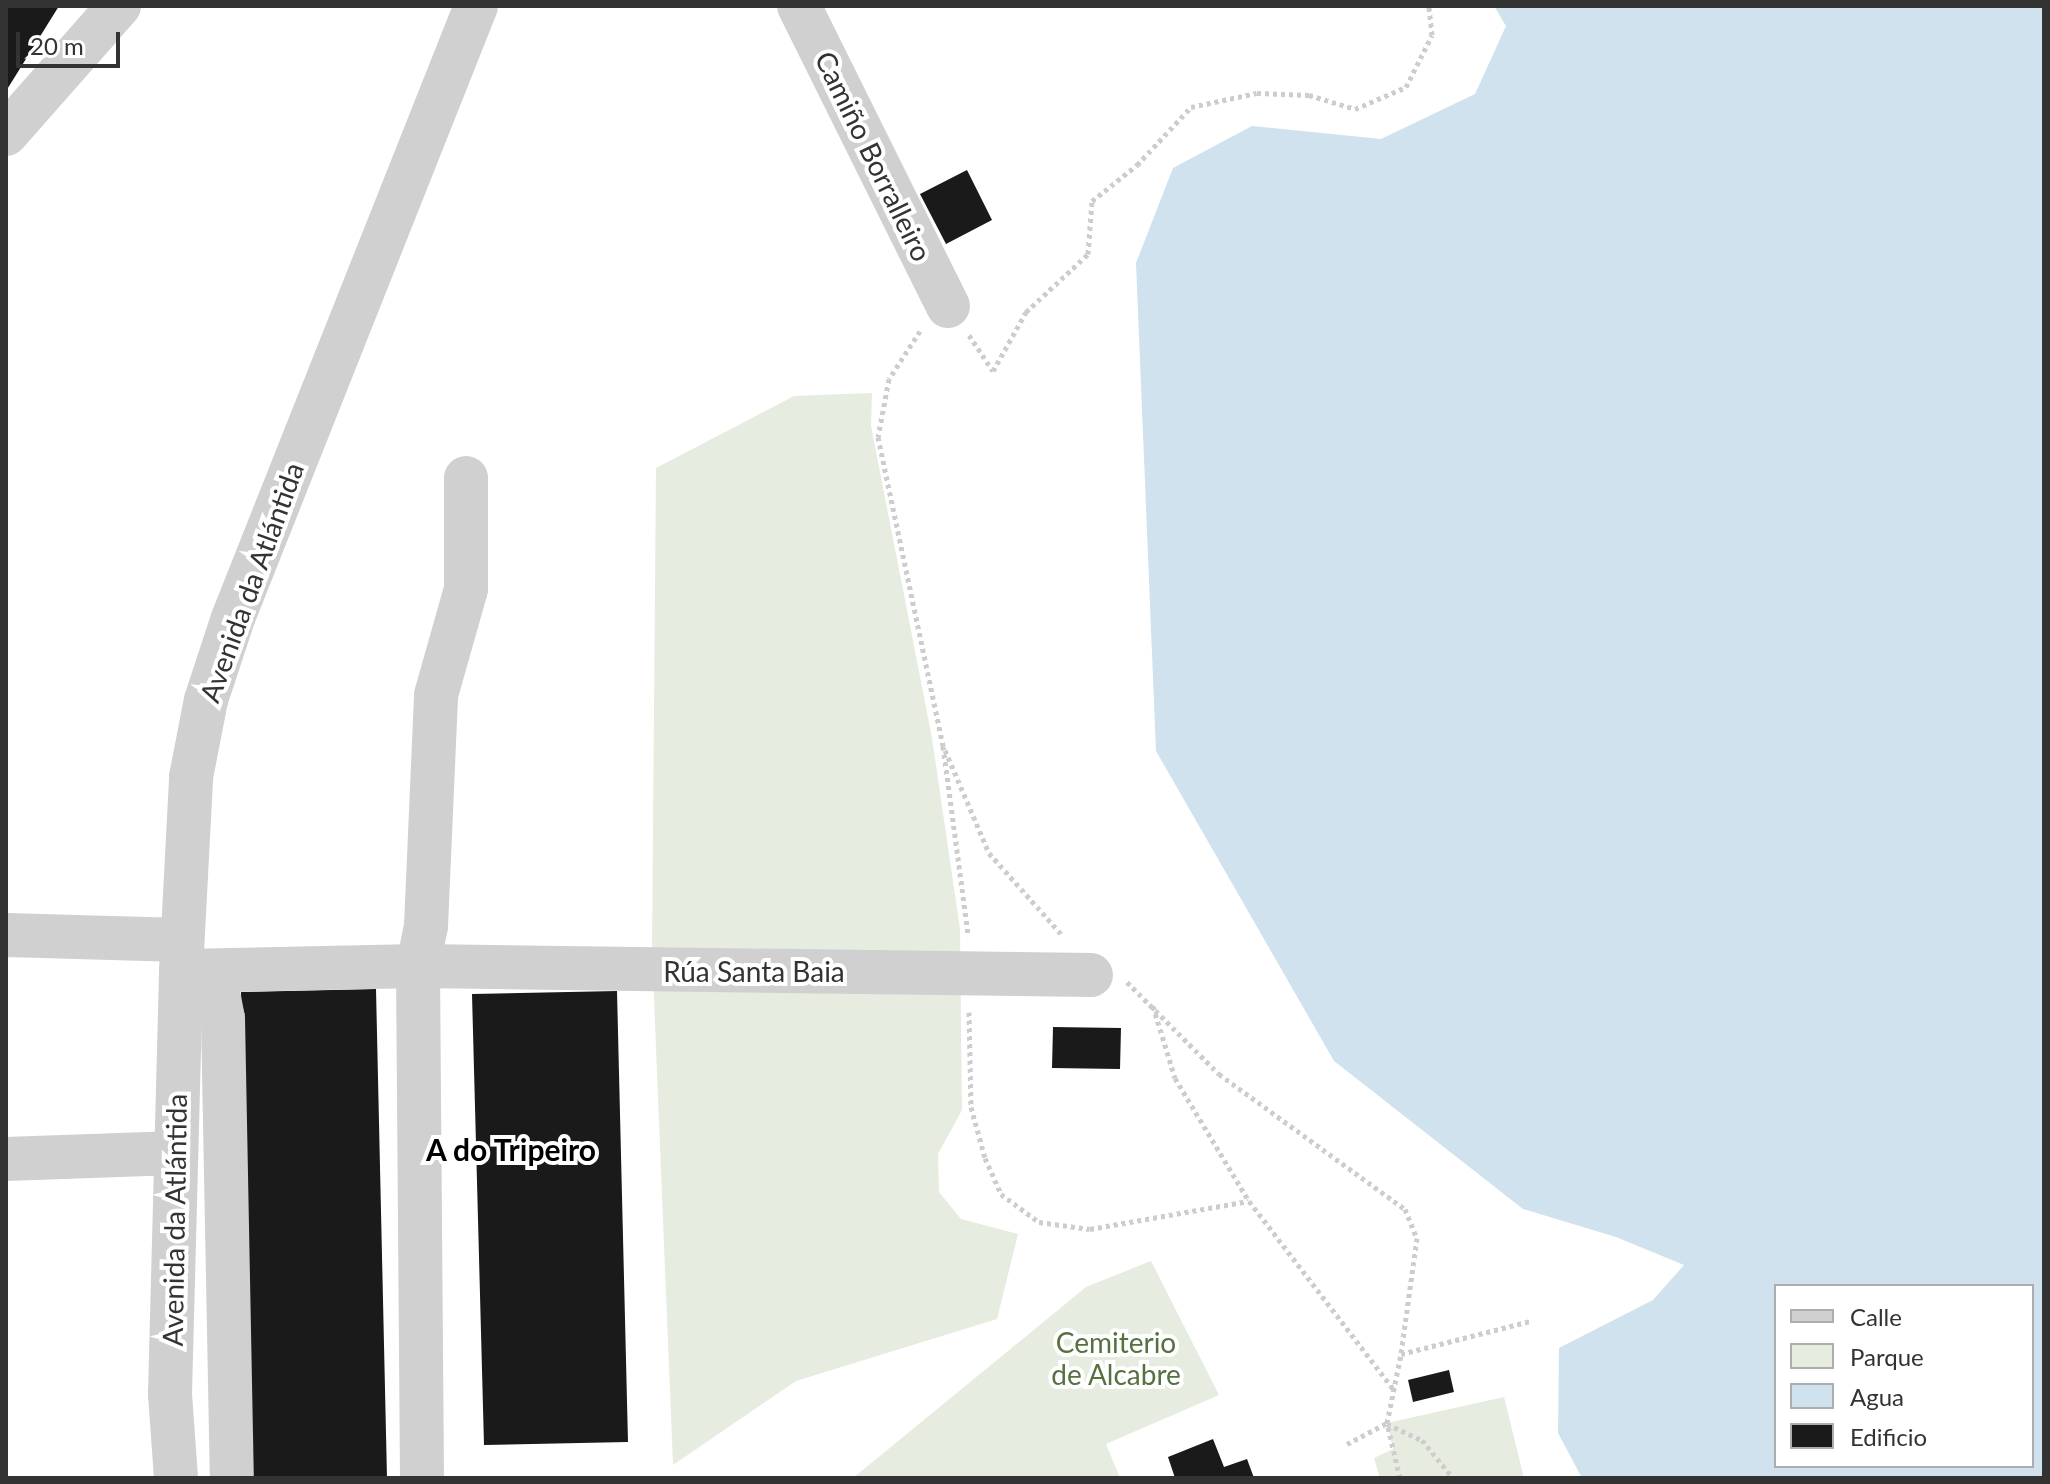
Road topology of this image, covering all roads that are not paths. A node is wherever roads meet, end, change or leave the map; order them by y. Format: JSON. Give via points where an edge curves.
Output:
{"nodes":[{"id":1,"x":119,"y":6,"type":"edge"},
{"id":2,"x":476,"y":6,"type":"edge"},
{"id":3,"x":799,"y":6,"type":"edge"},
{"id":4,"x":6,"y":134,"type":"edge"},
{"id":5,"x":948,"y":306,"type":"road end"},
{"id":6,"x":466,"y":478,"type":"dead end"},
{"id":7,"x":6,"y":935,"type":"edge"},
{"id":8,"x":182,"y":956,"type":"junction"},
{"id":9,"x":418,"y":966,"type":"junction"},
{"id":10,"x":1091,"y":975,"type":"road end"},
{"id":11,"x":218,"y":993,"type":"dead end"},
{"id":12,"x":176,"y":1153,"type":"junction"},
{"id":13,"x":6,"y":1159,"type":"edge"},
{"id":14,"x":176,"y":1478,"type":"edge"},
{"id":15,"x":232,"y":1478,"type":"edge"},
{"id":16,"x":422,"y":1478,"type":"edge"}],
"edges":[{"from":1,"to":4,"type":"street"},
{"from":2,"to":8,"type":"street","name":"Avenida da Atlántida","via":[[210,689],[191,777]]},
{"from":3,"to":5,"type":"street","name":"Camiño Borralleiro"},
{"from":6,"to":9,"type":"street","via":[[466,589],[436,695],[426,926]]},
{"from":7,"to":8,"type":"street","name":"Rúa Santa Baia"},
{"from":8,"to":9,"type":"street","name":"Rúa Santa Baia"},
{"from":8,"to":12,"type":"street","name":"Avenida da Atlántida"},
{"from":9,"to":10,"type":"street","name":"Rúa Santa Baia"},
{"from":9,"to":16,"type":"street"},
{"from":11,"to":15,"type":"street","via":[[223,1018]]},
{"from":12,"to":13,"type":"street"},
{"from":12,"to":14,"type":"street","name":"Avenida da Atlántida","via":[[170,1394]]}]}
